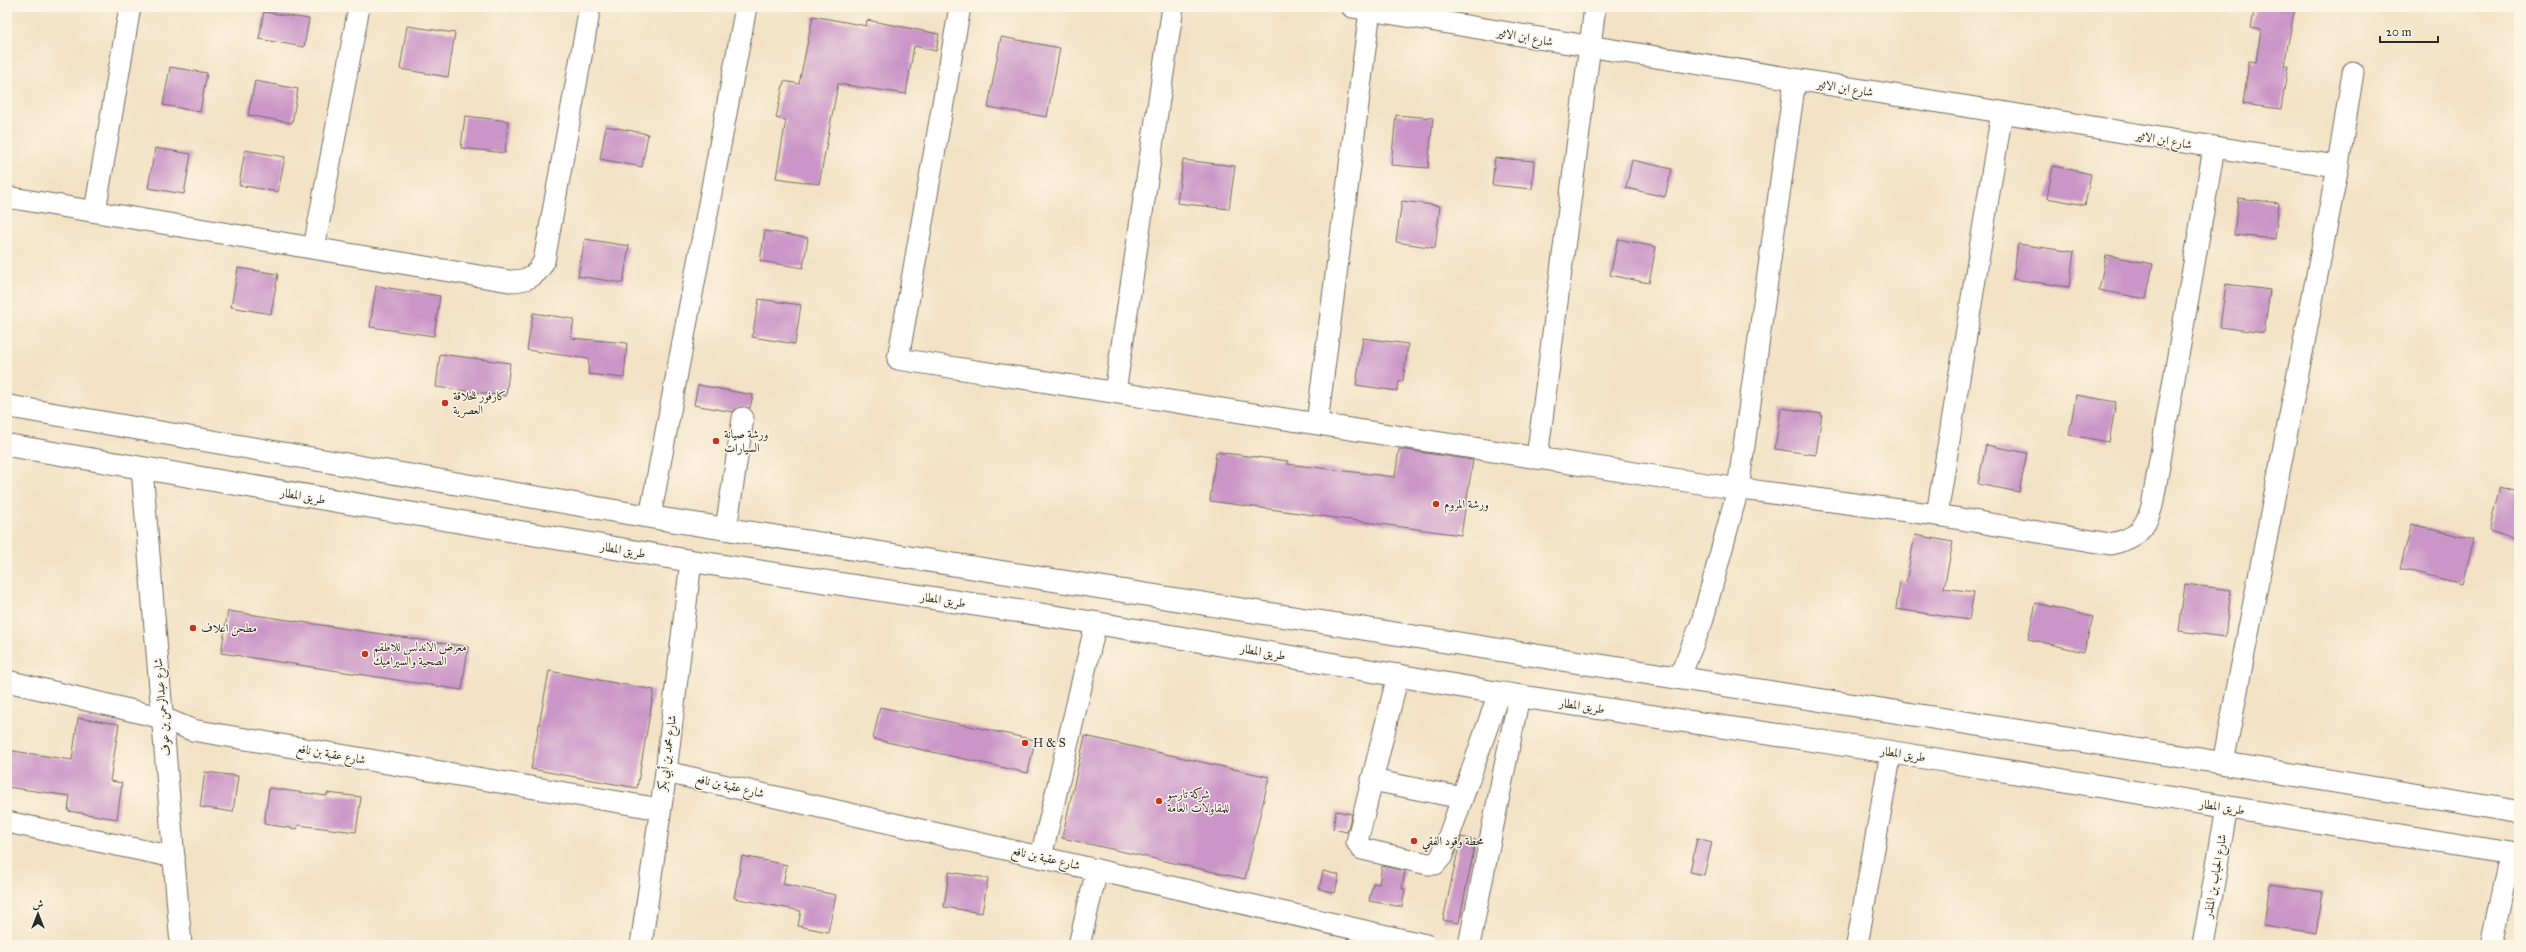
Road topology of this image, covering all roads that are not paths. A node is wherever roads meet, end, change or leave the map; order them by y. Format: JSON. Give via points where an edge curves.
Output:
{"nodes":[{"id":1,"x":130,"y":7,"type":"edge"},
{"id":2,"x":359,"y":7,"type":"edge"},
{"id":3,"x":590,"y":7,"type":"edge"},
{"id":4,"x":746,"y":7,"type":"edge"},
{"id":5,"x":960,"y":7,"type":"edge"},
{"id":6,"x":1173,"y":7,"type":"edge"},
{"id":7,"x":1595,"y":7,"type":"edge"},
{"id":8,"x":1361,"y":8,"type":"edge"},
{"id":9,"x":1589,"y":48,"type":"junction"},
{"id":10,"x":2353,"y":72,"type":"dead end"},
{"id":11,"x":1795,"y":80,"type":"junction"},
{"id":12,"x":2002,"y":112,"type":"junction"},
{"id":13,"x":2214,"y":148,"type":"junction"},
{"id":14,"x":2338,"y":166,"type":"junction"},
{"id":15,"x":7,"y":197,"type":"edge"},
{"id":16,"x":95,"y":211,"type":"junction"},
{"id":17,"x":314,"y":248,"type":"junction"},
{"id":18,"x":1115,"y":392,"type":"junction"},
{"id":19,"x":7,"y":406,"type":"edge"},
{"id":20,"x":743,"y":418,"type":"dead end"},
{"id":21,"x":1318,"y":424,"type":"junction"},
{"id":22,"x":7,"y":445,"type":"edge"},
{"id":23,"x":1537,"y":458,"type":"junction"},
{"id":24,"x":142,"y":469,"type":"junction"},
{"id":25,"x":1738,"y":489,"type":"junction"},
{"id":26,"x":1937,"y":515,"type":"junction"},
{"id":27,"x":650,"y":517,"type":"junction"},
{"id":28,"x":726,"y":529,"type":"junction"},
{"id":29,"x":691,"y":561,"type":"junction"},
{"id":30,"x":1096,"y":623,"type":"junction"},
{"id":31,"x":1398,"y":674,"type":"junction"},
{"id":32,"x":1679,"y":678,"type":"junction"},
{"id":33,"x":7,"y":681,"type":"edge"},
{"id":34,"x":1509,"y":695,"type":"junction"},
{"id":35,"x":163,"y":718,"type":"junction"},
{"id":36,"x":1891,"y":752,"type":"junction"},
{"id":37,"x":2223,"y":763,"type":"junction"},
{"id":38,"x":666,"y":772,"type":"junction"},
{"id":39,"x":1372,"y":780,"type":"junction"},
{"id":40,"x":1462,"y":798,"type":"junction"},
{"id":41,"x":2227,"y":807,"type":"junction"},
{"id":42,"x":660,"y":809,"type":"junction"},
{"id":43,"x":2519,"y":812,"type":"edge"},
{"id":44,"x":7,"y":822,"type":"edge"},
{"id":45,"x":2514,"y":854,"type":"edge"},
{"id":46,"x":174,"y":857,"type":"junction"},
{"id":47,"x":1041,"y":857,"type":"junction"},
{"id":48,"x":1097,"y":870,"type":"junction"},
{"id":49,"x":647,"y":944,"type":"edge"},
{"id":50,"x":181,"y":945,"type":"edge"},
{"id":51,"x":1079,"y":945,"type":"edge"},
{"id":52,"x":1426,"y":945,"type":"edge"},
{"id":53,"x":1469,"y":945,"type":"edge"},
{"id":54,"x":1857,"y":945,"type":"edge"},
{"id":55,"x":2203,"y":945,"type":"edge"},
{"id":56,"x":2491,"y":945,"type":"edge"}],
"edges":[{"from":1,"to":16,"type":"street"},
{"from":2,"to":17,"type":"street"},
{"from":3,"to":17,"type":"street","via":[[544,261],[532,278],[509,281]]},
{"from":4,"to":27,"type":"street"},
{"from":5,"to":18,"type":"street","via":[[898,359]]},
{"from":6,"to":18,"type":"street"},
{"from":7,"to":9,"type":"street"},
{"from":8,"to":9,"type":"street","name":"شارع ابن الاثير"},
{"from":8,"to":21,"type":"street"},
{"from":9,"to":11,"type":"street","name":"شارع ابن الاثير"},
{"from":9,"to":23,"type":"street"},
{"from":10,"to":14,"type":"street"},
{"from":11,"to":12,"type":"street","name":"شارع ابن الاثير"},
{"from":11,"to":25,"type":"street"},
{"from":12,"to":13,"type":"street","name":"شارع ابن الاثير"},
{"from":12,"to":26,"type":"street"},
{"from":13,"to":14,"type":"street","name":"شارع ابن الاثير"},
{"from":13,"to":26,"type":"street","via":[[2147,524],[2125,541],[2110,544]]},
{"from":14,"to":37,"type":"street"},
{"from":15,"to":16,"type":"street"},
{"from":16,"to":17,"type":"street"},
{"from":18,"to":21,"type":"street"},
{"from":19,"to":27,"type":"highway"},
{"from":20,"to":28,"type":"street"},
{"from":21,"to":23,"type":"street"},
{"from":22,"to":24,"type":"highway","name":"طريق المطار"},
{"from":23,"to":25,"type":"street"},
{"from":24,"to":29,"type":"highway","name":"طريق المطار"},
{"from":24,"to":35,"type":"street","name":"شارع عبدالرحمن بن عوف"},
{"from":25,"to":26,"type":"street"},
{"from":25,"to":32,"type":"street","via":[[1702,622]]},
{"from":27,"to":28,"type":"highway"},
{"from":28,"to":32,"type":"highway"},
{"from":29,"to":30,"type":"highway","name":"طريق المطار"},
{"from":29,"to":38,"type":"street","name":"شارع محمد بن أبي بكر"},
{"from":30,"to":31,"type":"highway","name":"طريق المطار"},
{"from":30,"to":47,"type":"street"},
{"from":31,"to":34,"type":"highway","name":"طريق المطار"},
{"from":31,"to":39,"type":"street"},
{"from":32,"to":37,"type":"highway"},
{"from":33,"to":35,"type":"street","name":"شارع عقبة بن نافع"},
{"from":34,"to":36,"type":"highway","name":"طريق المطار"},
{"from":34,"to":40,"type":"street"},
{"from":34,"to":53,"type":"street"},
{"from":35,"to":42,"type":"street","name":"شارع عقبة بن نافع","via":[[192,730]]},
{"from":35,"to":46,"type":"street","name":"شارع عبدالرحمن بن عوف"},
{"from":36,"to":41,"type":"highway","name":"طريق المطار"},
{"from":36,"to":54,"type":"street"},
{"from":37,"to":43,"type":"highway"},
{"from":38,"to":42,"type":"street","name":"شارع محمد بن أبي بكر"},
{"from":38,"to":47,"type":"street","name":"شارع عقبة بن نافع"},
{"from":39,"to":40,"type":"street"},
{"from":39,"to":40,"type":"street","via":[[1357,839],[1359,848],[1428,864],[1435,864],[1441,859]]},
{"from":41,"to":45,"type":"highway","name":"طريق المطار"},
{"from":41,"to":55,"type":"street","name":"شارع الحباب بن المنذر"},
{"from":42,"to":49,"type":"street","name":"شارع محمد بن أبي بكر"},
{"from":44,"to":46,"type":"street"},
{"from":45,"to":56,"type":"street"},
{"from":46,"to":50,"type":"street","name":"شارع عبدالرحمن بن عوف"},
{"from":47,"to":48,"type":"street","name":"شارع عقبة بن نافع"},
{"from":48,"to":51,"type":"street"},
{"from":48,"to":52,"type":"street","name":"شارع عقبة بن نافع"}]}
